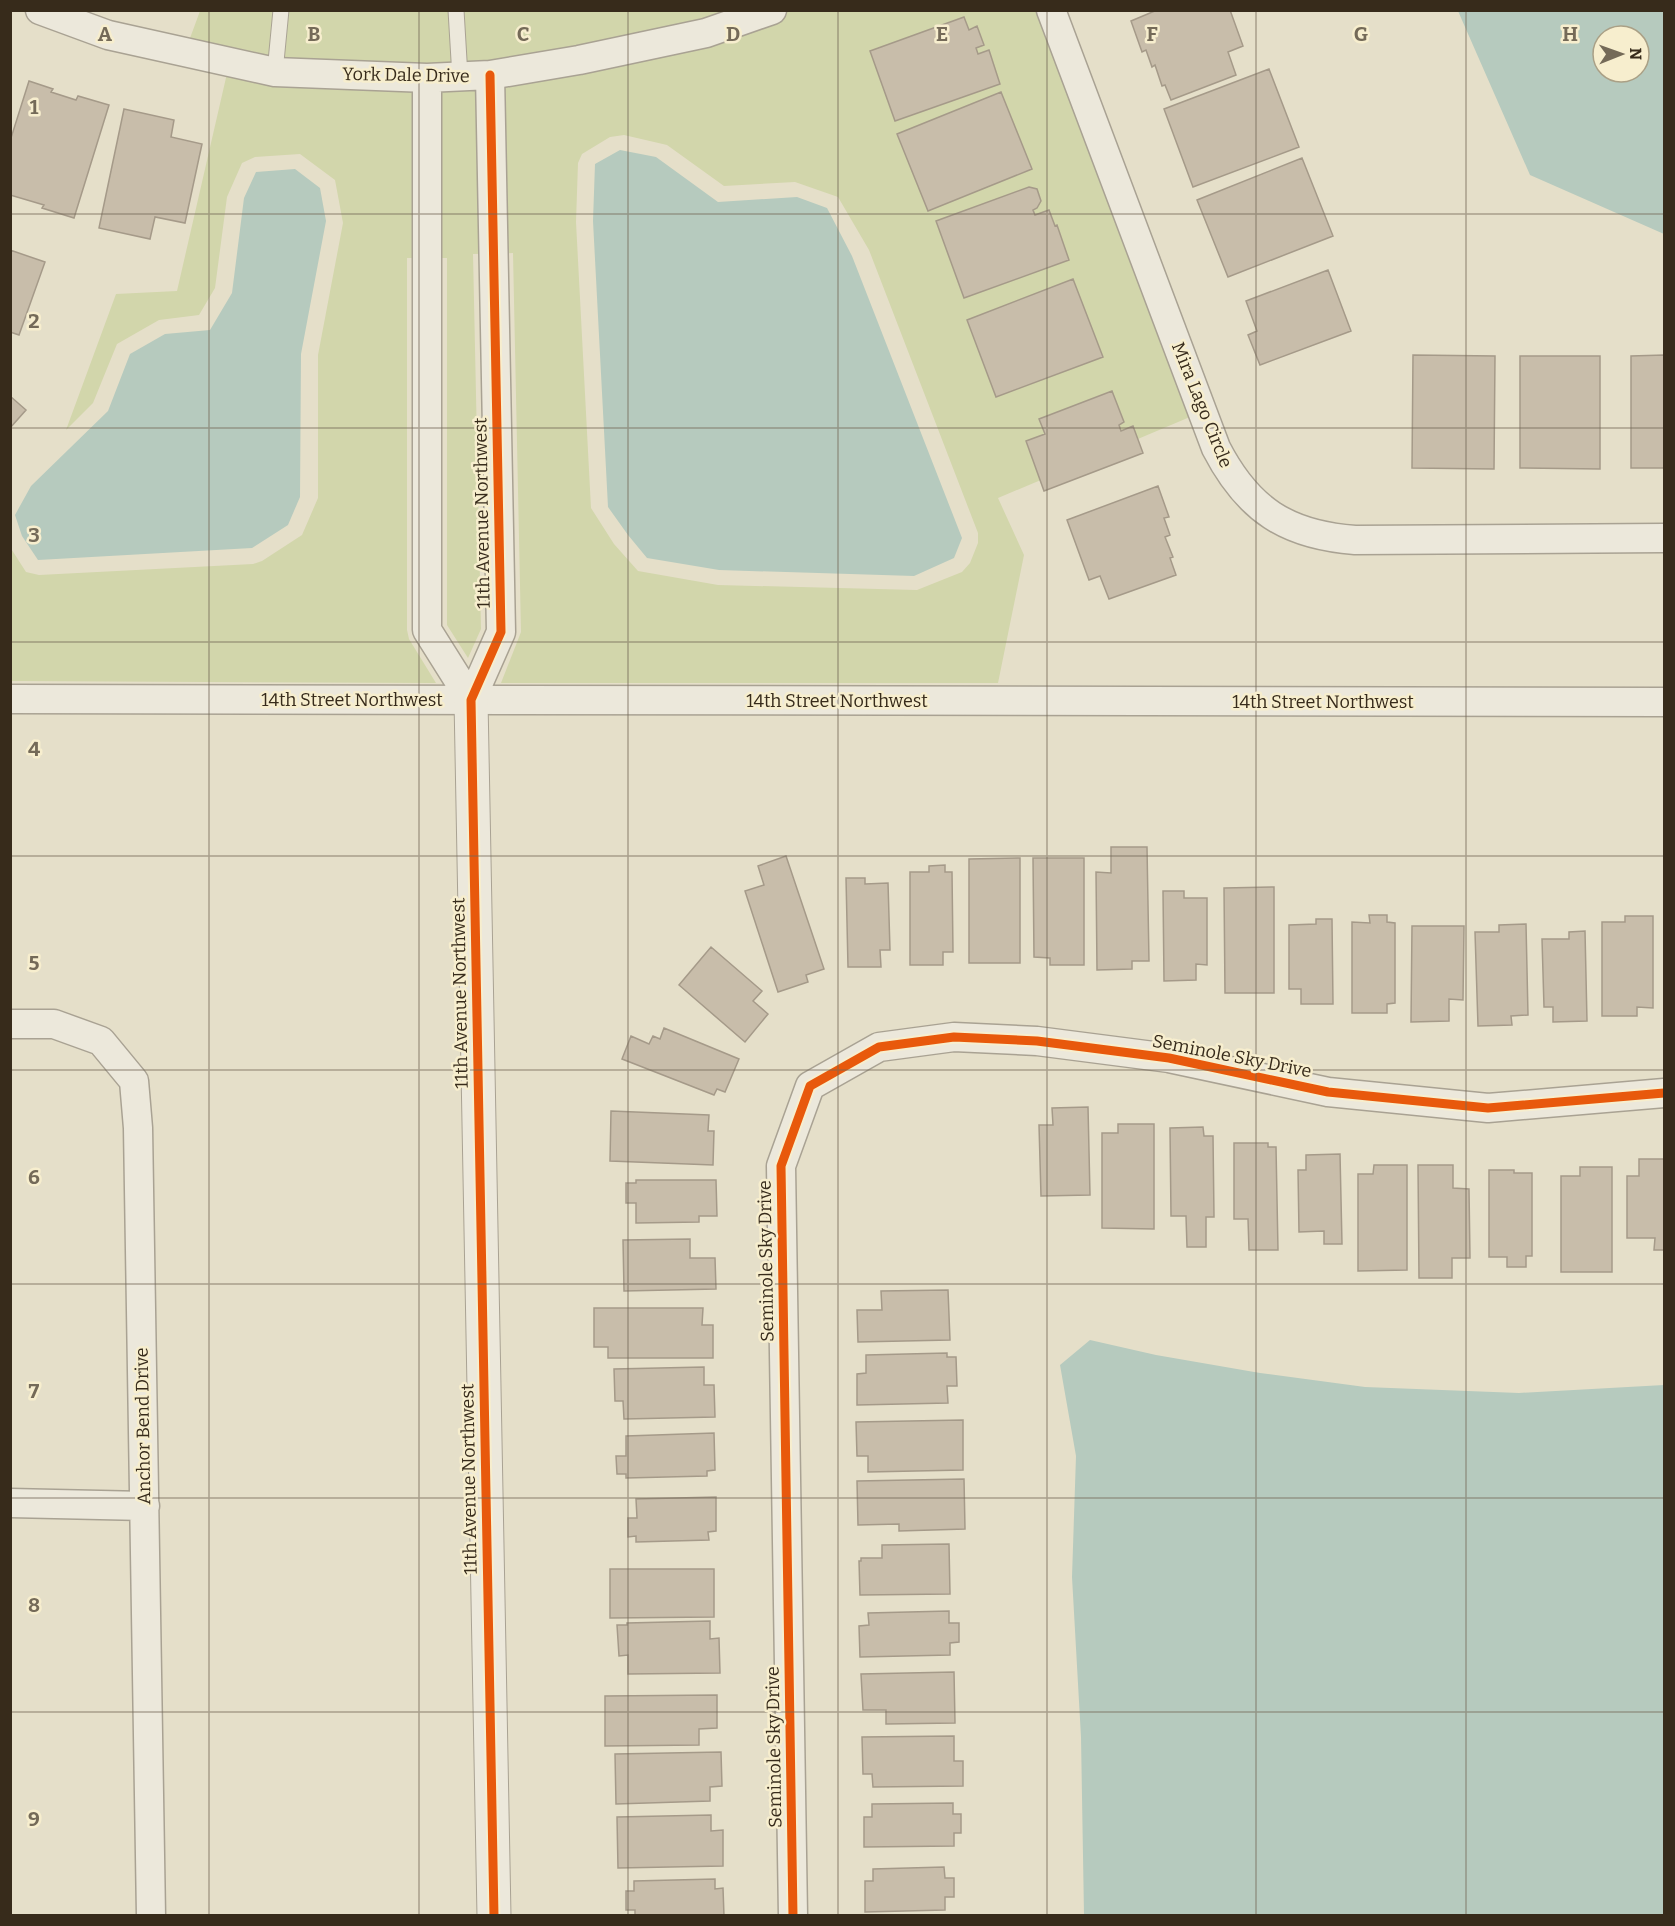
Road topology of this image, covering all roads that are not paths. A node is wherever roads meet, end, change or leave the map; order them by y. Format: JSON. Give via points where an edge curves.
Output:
{"nodes":[{"id":1,"x":40,"y":10,"type":"edge"},
{"id":2,"x":281,"y":10,"type":"edge"},
{"id":3,"x":456,"y":10,"type":"edge"},
{"id":4,"x":771,"y":10,"type":"edge"},
{"id":5,"x":1051,"y":10,"type":"edge"},
{"id":6,"x":275,"y":72,"type":"junction"},
{"id":7,"x":490,"y":75,"type":"junction"},
{"id":8,"x":460,"y":77,"type":"junction"},
{"id":9,"x":427,"y":78,"type":"junction"},
{"id":10,"x":1665,"y":538,"type":"edge"},
{"id":11,"x":10,"y":699,"type":"edge"},
{"id":12,"x":471,"y":700,"type":"junction"},
{"id":13,"x":1665,"y":702,"type":"edge"},
{"id":14,"x":10,"y":1024,"type":"edge"},
{"id":15,"x":1665,"y":1093,"type":"edge"},
{"id":16,"x":10,"y":1503,"type":"edge"},
{"id":17,"x":145,"y":1506,"type":"junction"},
{"id":18,"x":151,"y":1916,"type":"edge"},
{"id":19,"x":494,"y":1916,"type":"edge"},
{"id":20,"x":793,"y":1916,"type":"edge"}],
"edges":[{"from":1,"to":6,"type":"street","name":"York Dale Drive","via":[[108,35]]},
{"from":2,"to":6,"type":"lane"},
{"from":3,"to":8,"type":"lane"},
{"from":4,"to":7,"type":"street","name":"York Dale Drive","via":[[706,33]]},
{"from":5,"to":10,"type":"street","name":"Mira Lago Circle","via":[[1216,448],[1237,484],[1257,504],[1291,526],[1328,538]]},
{"from":6,"to":9,"type":"street","name":"York Dale Drive"},
{"from":7,"to":8,"type":"street","name":"York Dale Drive"},
{"from":7,"to":12,"type":"street","name":"11th Avenue Northwest","via":[[501,632]]},
{"from":8,"to":9,"type":"street","name":"York Dale Drive"},
{"from":9,"to":12,"type":"street","via":[[427,630]]},
{"from":11,"to":12,"type":"street","name":"14th Street Northwest"},
{"from":12,"to":13,"type":"street","name":"14th Street Northwest"},
{"from":12,"to":19,"type":"street","name":"11th Avenue Northwest"},
{"from":14,"to":17,"type":"street","name":"Anchor Bend Drive","via":[[54,1024],[101,1041],[134,1081]]},
{"from":15,"to":20,"type":"street","name":"Seminole Sky Drive","via":[[1488,1108],[1328,1092],[1169,1058],[1037,1041],[954,1037],[879,1047],[810,1086],[781,1166]]},
{"from":16,"to":17,"type":"street"},
{"from":17,"to":18,"type":"street","name":"Anchor Bend Drive"}]}
